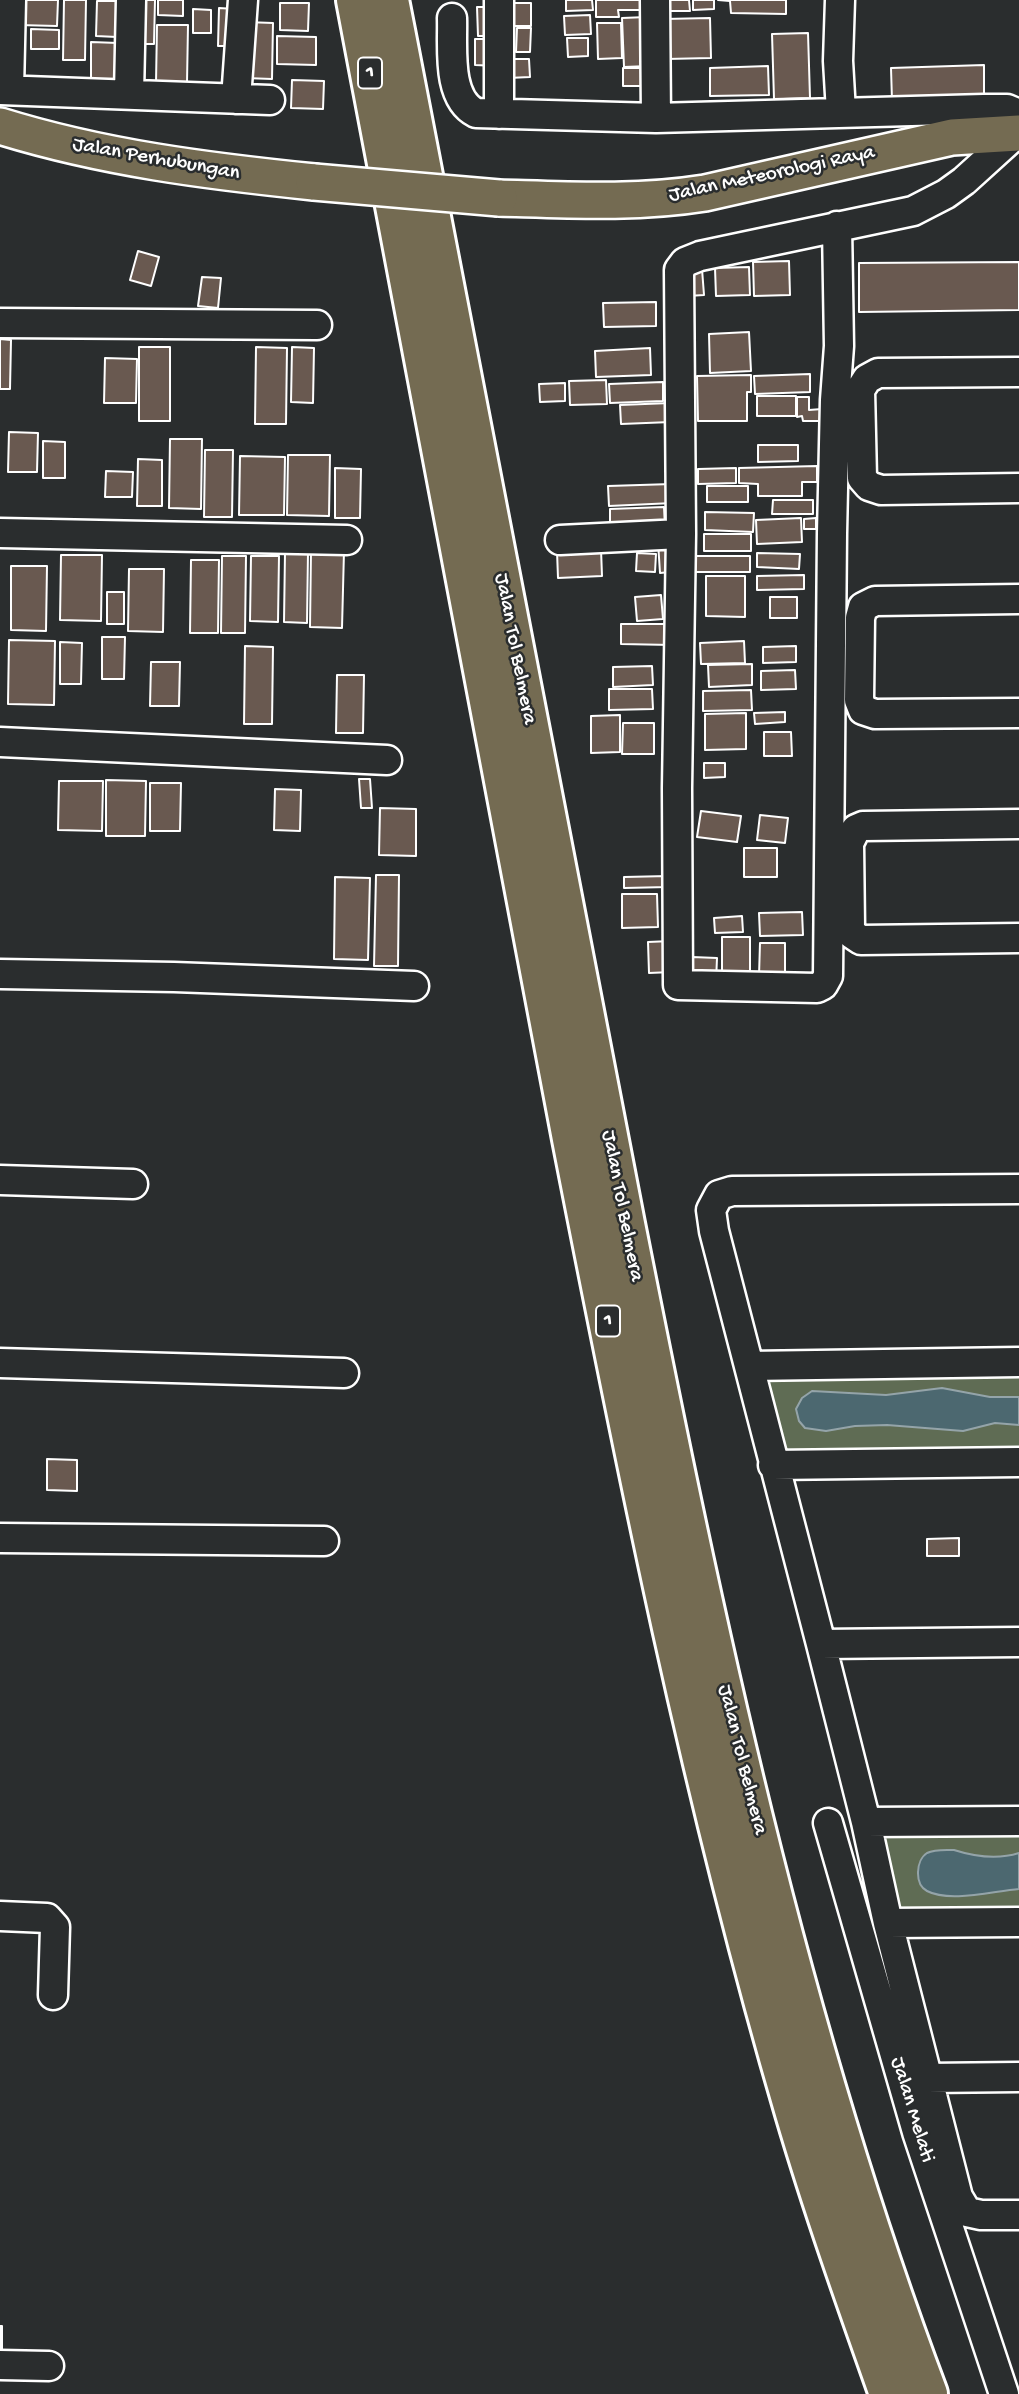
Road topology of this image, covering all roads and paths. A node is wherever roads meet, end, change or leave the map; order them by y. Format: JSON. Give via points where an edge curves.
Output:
{"nodes":[{"id":1,"x":11,"y":0,"type":"edge"},
{"id":2,"x":131,"y":0,"type":"edge"},
{"id":3,"x":243,"y":0,"type":"edge"},
{"id":4,"x":356,"y":0,"type":"edge"},
{"id":5,"x":389,"y":0,"type":"edge"},
{"id":6,"x":499,"y":0,"type":"edge"},
{"id":7,"x":655,"y":0,"type":"edge"},
{"id":8,"x":840,"y":0,"type":"edge"},
{"id":9,"x":452,"y":18,"type":"dead end"},
{"id":10,"x":4,"y":89,"type":"edge"},
{"id":11,"x":129,"y":94,"type":"junction"},
{"id":12,"x":236,"y":99,"type":"junction"},
{"id":13,"x":270,"y":100,"type":"dead end"},
{"id":14,"x":841,"y":112,"type":"junction"},
{"id":15,"x":499,"y":114,"type":"junction"},
{"id":16,"x":656,"y":118,"type":"junction"},
{"id":17,"x":0,"y":126,"type":"edge"},
{"id":18,"x":1018,"y":126,"type":"edge"},
{"id":19,"x":314,"y":182,"type":"joint"},
{"id":20,"x":837,"y":226,"type":"junction"},
{"id":21,"x":0,"y":323,"type":"edge"},
{"id":22,"x":317,"y":325,"type":"dead end"},
{"id":23,"x":1019,"y":372,"type":"edge"},
{"id":24,"x":1019,"y":488,"type":"edge"},
{"id":25,"x":0,"y":533,"type":"edge"},
{"id":26,"x":681,"y":534,"type":"junction"},
{"id":27,"x":347,"y":540,"type":"dead end"},
{"id":28,"x":560,"y":540,"type":"dead end"},
{"id":29,"x":1019,"y":599,"type":"edge"},
{"id":30,"x":1019,"y":713,"type":"edge"},
{"id":31,"x":0,"y":743,"type":"edge"},
{"id":32,"x":387,"y":760,"type":"dead end"},
{"id":33,"x":1019,"y":824,"type":"edge"},
{"id":34,"x":1019,"y":938,"type":"edge"},
{"id":35,"x":0,"y":974,"type":"edge"},
{"id":36,"x":414,"y":986,"type":"dead end"},
{"id":37,"x":0,"y":1180,"type":"edge"},
{"id":38,"x":133,"y":1184,"type":"dead end"},
{"id":39,"x":1019,"y":1189,"type":"edge"},
{"id":40,"x":1019,"y":1362,"type":"edge"},
{"id":41,"x":0,"y":1363,"type":"edge"},
{"id":42,"x":749,"y":1366,"type":"junction"},
{"id":43,"x":344,"y":1373,"type":"dead end"},
{"id":44,"x":1019,"y":1462,"type":"edge"},
{"id":45,"x":774,"y":1465,"type":"junction"},
{"id":46,"x":0,"y":1538,"type":"edge"},
{"id":47,"x":324,"y":1541,"type":"dead end"},
{"id":48,"x":1019,"y":1642,"type":"edge"},
{"id":49,"x":821,"y":1644,"type":"junction"},
{"id":50,"x":1019,"y":1821,"type":"edge"},
{"id":51,"x":866,"y":1822,"type":"junction"},
{"id":52,"x":828,"y":1823,"type":"dead end"},
{"id":53,"x":0,"y":1916,"type":"edge"},
{"id":54,"x":1019,"y":1922,"type":"edge"},
{"id":55,"x":888,"y":1923,"type":"junction"},
{"id":56,"x":53,"y":1995,"type":"dead end"},
{"id":57,"x":1019,"y":2077,"type":"edge"},
{"id":58,"x":928,"y":2078,"type":"junction"},
{"id":59,"x":1019,"y":2215,"type":"edge"},
{"id":60,"x":0,"y":2365,"type":"edge"},
{"id":61,"x":49,"y":2366,"type":"dead end"},
{"id":62,"x":889,"y":2394,"type":"edge"},
{"id":63,"x":928,"y":2394,"type":"edge"},
{"id":64,"x":1004,"y":2394,"type":"edge"}],
"edges":[{"from":1,"to":10,"type":"street"},
{"from":2,"to":11,"type":"street"},
{"from":3,"to":12,"type":"street"},
{"from":4,"to":62,"type":"highway","name":"Jalan Tol Belmera","number":"1","via":[[526,902],[668,1612],[763,1999],[822,2201]]},
{"from":5,"to":63,"type":"highway","name":"Jalan Tol Belmera","number":"1","via":[[559,891],[708,1622],[787,1950],[878,2253]]},
{"from":6,"to":15,"type":"street"},
{"from":7,"to":16,"type":"street"},
{"from":8,"to":14,"type":"street"},
{"from":9,"to":15,"type":"street","via":[[453,67],[464,105],[476,113]]},
{"from":10,"to":11,"type":"street"},
{"from":11,"to":12,"type":"street"},
{"from":12,"to":13,"type":"street"},
{"from":14,"to":16,"type":"street"},
{"from":14,"to":18,"type":"street","via":[[1007,109]]},
{"from":15,"to":16,"type":"street"},
{"from":17,"to":19,"type":"main road","name":"Jalan Perhubungan","via":[[124,158]]},
{"from":18,"to":19,"type":"main road","name":"Jalan Meteorologi Raya","bridge":true,"via":[[673,198],[604,202],[499,198]]},
{"from":18,"to":20,"type":"street","via":[[964,181],[930,203]]},
{"from":20,"to":26,"type":"street","via":[[700,256],[679,270]]},
{"from":20,"to":26,"type":"street","via":[[828,976],[817,988],[678,985]]},
{"from":21,"to":22,"type":"street"},
{"from":23,"to":24,"type":"street","via":[[878,373],[860,390],[862,478],[869,486],[881,490]]},
{"from":25,"to":27,"type":"street"},
{"from":26,"to":28,"type":"street"},
{"from":29,"to":30,"type":"street","via":[[875,601],[863,607],[859,701],[863,710],[875,714]]},
{"from":31,"to":32,"type":"street"},
{"from":33,"to":34,"type":"street","via":[[863,826],[849,843],[850,928],[861,940]]},
{"from":35,"to":36,"type":"street"},
{"from":37,"to":38,"type":"street"},
{"from":39,"to":42,"type":"street","via":[[732,1191],[719,1195],[711,1210],[714,1231]]},
{"from":40,"to":42,"type":"street"},
{"from":41,"to":43,"type":"street"},
{"from":42,"to":45,"type":"street"},
{"from":44,"to":45,"type":"street"},
{"from":45,"to":49,"type":"street"},
{"from":46,"to":47,"type":"street"},
{"from":48,"to":49,"type":"street"},
{"from":49,"to":51,"type":"street"},
{"from":50,"to":51,"type":"street"},
{"from":51,"to":55,"type":"street"},
{"from":52,"to":64,"type":"street","name":"Jalan Melati","via":[[917,2132]]},
{"from":53,"to":56,"type":"street","via":[[47,1918],[55,1927]]},
{"from":54,"to":55,"type":"street"},
{"from":55,"to":58,"type":"street"},
{"from":57,"to":58,"type":"street"},
{"from":58,"to":59,"type":"street","via":[[958,2197],[967,2212]]},
{"from":60,"to":61,"type":"street"}]}
